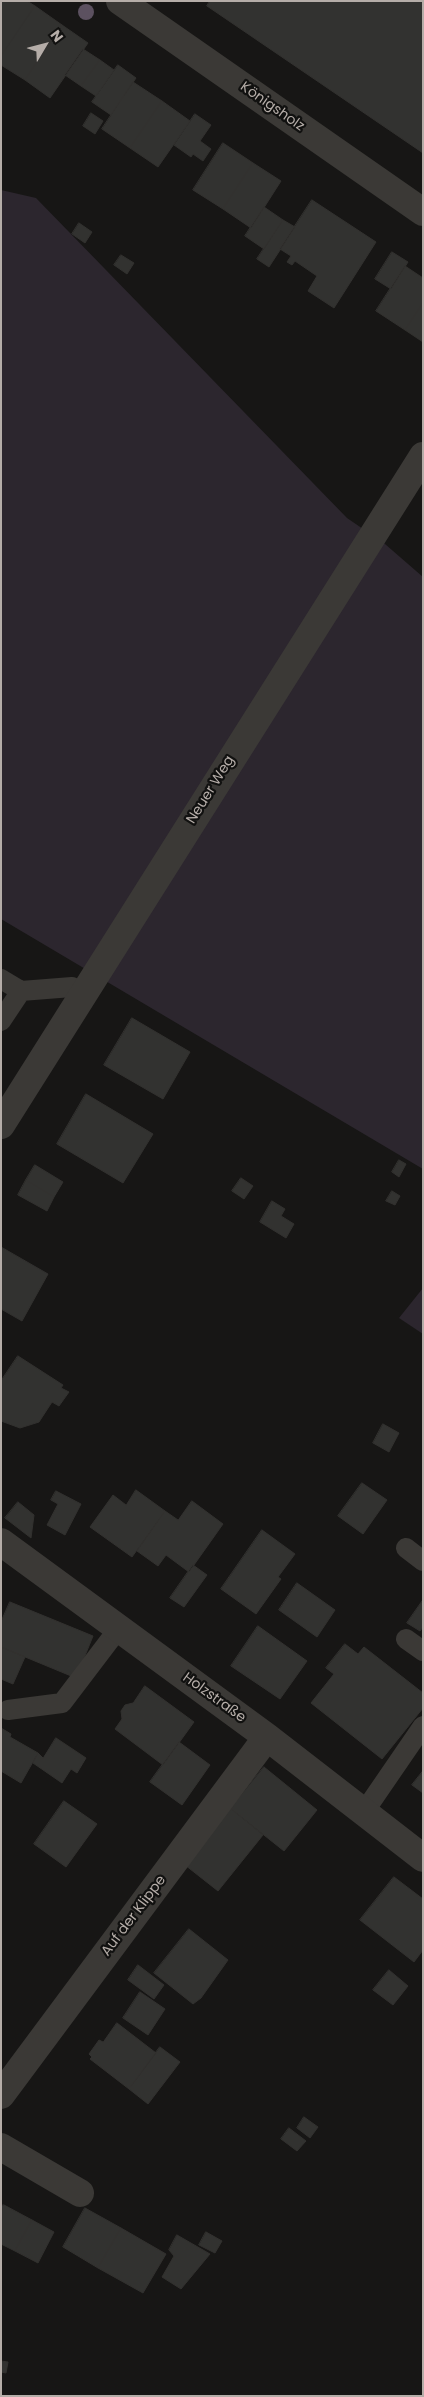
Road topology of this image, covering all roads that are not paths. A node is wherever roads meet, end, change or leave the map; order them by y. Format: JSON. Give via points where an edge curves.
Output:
{"nodes":[{"id":1,"x":120,"y":1,"type":"edge"},
{"id":2,"x":423,"y":212,"type":"edge"},
{"id":3,"x":423,"y":456,"type":"edge"},
{"id":4,"x":1,"y":978,"type":"edge"},
{"id":5,"x":21,"y":990,"type":"junction"},
{"id":6,"x":84,"y":994,"type":"junction"},
{"id":7,"x":1,"y":1022,"type":"edge"},
{"id":8,"x":1,"y":1125,"type":"edge"},
{"id":9,"x":1,"y":1542,"type":"edge"},
{"id":10,"x":406,"y":1548,"type":"dead end"},
{"id":11,"x":423,"y":1561,"type":"edge"},
{"id":12,"x":119,"y":1628,"type":"junction"},
{"id":13,"x":406,"y":1639,"type":"dead end"},
{"id":14,"x":423,"y":1651,"type":"edge"},
{"id":15,"x":8,"y":1710,"type":"dead end"},
{"id":16,"x":423,"y":1726,"type":"edge"},
{"id":17,"x":267,"y":1737,"type":"junction"},
{"id":18,"x":364,"y":1812,"type":"junction"},
{"id":19,"x":423,"y":1858,"type":"edge"},
{"id":20,"x":1,"y":2094,"type":"edge"},
{"id":21,"x":1,"y":2148,"type":"edge"},
{"id":22,"x":80,"y":2194,"type":"dead end"}],
"edges":[{"from":1,"to":2,"type":"street","name":"Königsholz"},
{"from":3,"to":6,"type":"street","name":"Neuer Weg"},
{"from":4,"to":5,"type":"lane"},
{"from":5,"to":6,"type":"lane","via":[[72,987]]},
{"from":5,"to":7,"type":"lane"},
{"from":6,"to":8,"type":"street","name":"Neuer Weg"},
{"from":9,"to":12,"type":"street","name":"Holzstraße"},
{"from":10,"to":11,"type":"lane"},
{"from":12,"to":15,"type":"lane","via":[[62,1703]]},
{"from":12,"to":17,"type":"street","name":"Holzstraße"},
{"from":13,"to":14,"type":"lane"},
{"from":16,"to":18,"type":"lane"},
{"from":17,"to":18,"type":"street","name":"Holzstraße"},
{"from":17,"to":20,"type":"street","name":"Auf der Klippe"},
{"from":18,"to":19,"type":"street","name":"Holzstraße"},
{"from":21,"to":22,"type":"street"}]}
